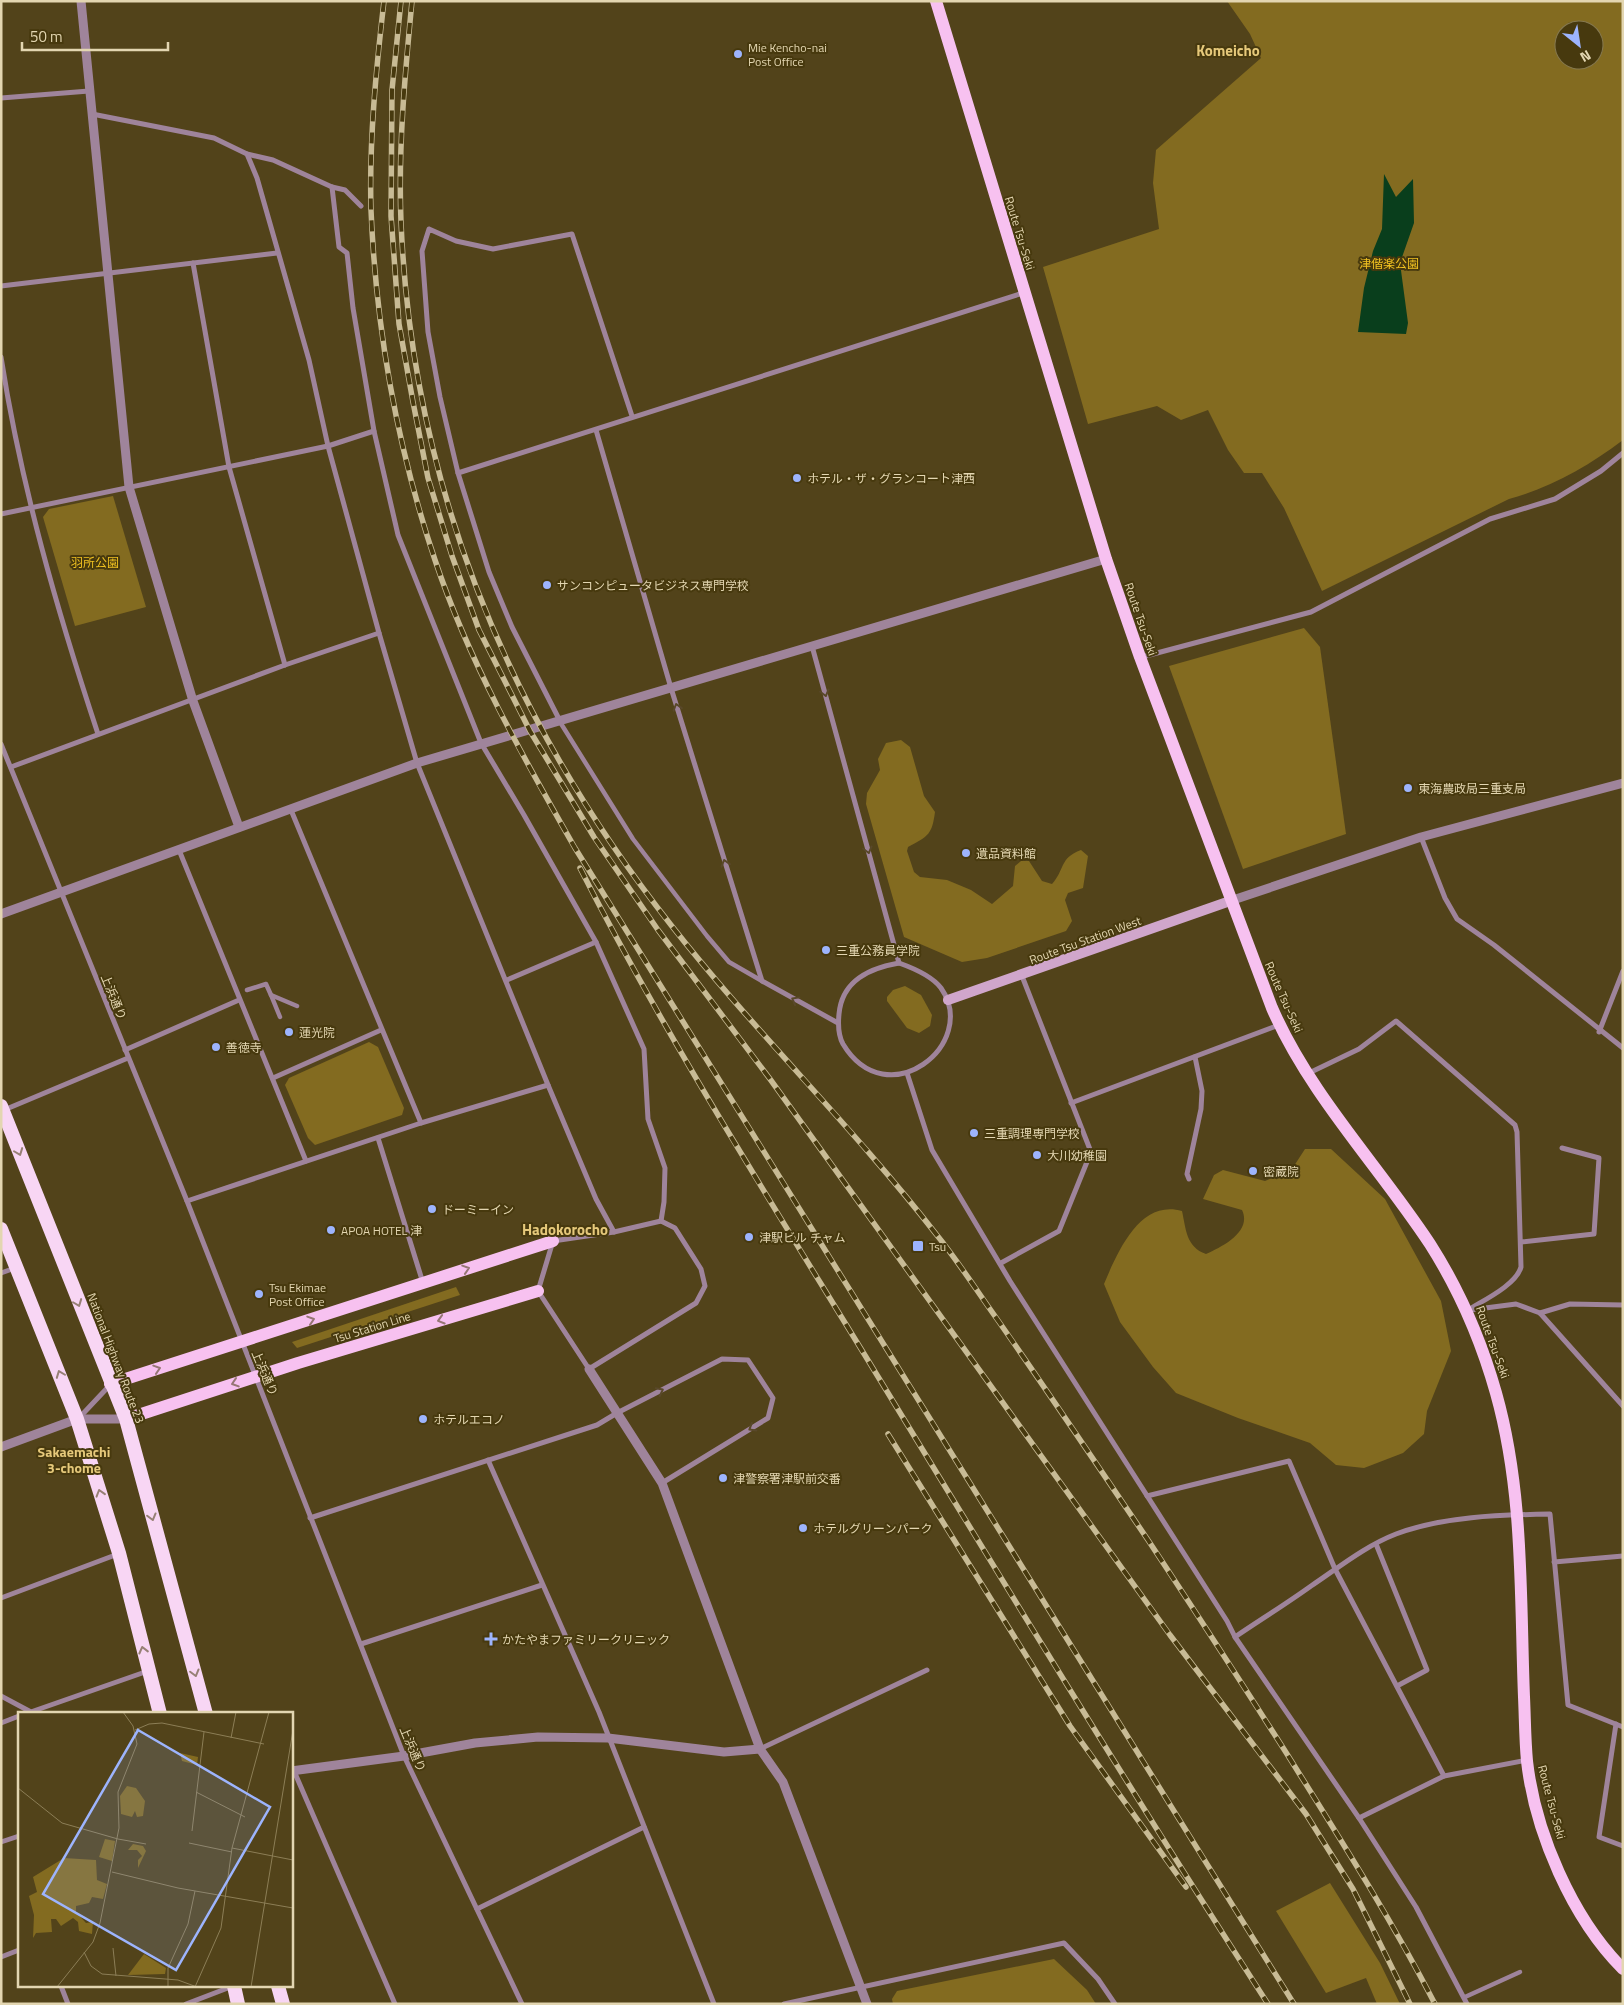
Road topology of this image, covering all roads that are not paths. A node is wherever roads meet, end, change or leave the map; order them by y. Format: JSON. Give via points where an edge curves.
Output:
{"nodes":[{"id":1,"x":81,"y":1,"type":"edge"},
{"id":2,"x":936,"y":1,"type":"edge"},
{"id":3,"x":89,"y":91,"type":"junction"},
{"id":4,"x":1,"y":98,"type":"edge"},
{"id":5,"x":92,"y":114,"type":"junction"},
{"id":6,"x":247,"y":154,"type":"junction"},
{"id":7,"x":332,"y":187,"type":"junction"},
{"id":8,"x":361,"y":206,"type":"dead end"},
{"id":9,"x":277,"y":253,"type":"junction"},
{"id":10,"x":193,"y":263,"type":"junction"},
{"id":11,"x":107,"y":274,"type":"junction"},
{"id":12,"x":1,"y":286,"type":"edge"},
{"id":13,"x":1024,"y":292,"type":"junction"},
{"id":14,"x":1,"y":357,"type":"edge"},
{"id":15,"x":632,"y":416,"type":"junction"},
{"id":16,"x":596,"y":430,"type":"junction"},
{"id":17,"x":374,"y":431,"type":"junction"},
{"id":18,"x":328,"y":446,"type":"junction"},
{"id":19,"x":1623,"y":453,"type":"edge"},
{"id":20,"x":229,"y":467,"type":"junction"},
{"id":21,"x":458,"y":473,"type":"junction"},
{"id":22,"x":129,"y":487,"type":"junction"},
{"id":23,"x":31,"y":508,"type":"junction"},
{"id":24,"x":1,"y":514,"type":"edge"},
{"id":25,"x":1106,"y":559,"type":"junction"},
{"id":26,"x":379,"y":633,"type":"junction"},
{"id":27,"x":812,"y":646,"type":"junction"},
{"id":28,"x":1140,"y":657,"type":"junction"},
{"id":29,"x":285,"y":665,"type":"junction"},
{"id":30,"x":671,"y":688,"type":"junction"},
{"id":31,"x":193,"y":700,"type":"junction"},
{"id":32,"x":560,"y":722,"type":"junction"},
{"id":33,"x":98,"y":734,"type":"junction"},
{"id":34,"x":1,"y":744,"type":"edge"},
{"id":35,"x":481,"y":744,"type":"junction"},
{"id":36,"x":417,"y":763,"type":"junction"},
{"id":37,"x":11,"y":767,"type":"junction"},
{"id":38,"x":1623,"y":783,"type":"edge"},
{"id":39,"x":291,"y":810,"type":"junction"},
{"id":40,"x":239,"y":827,"type":"junction"},
{"id":41,"x":1421,"y":836,"type":"junction"},
{"id":42,"x":179,"y":850,"type":"junction"},
{"id":43,"x":62,"y":893,"type":"junction"},
{"id":44,"x":1230,"y":901,"type":"junction"},
{"id":45,"x":1,"y":914,"type":"edge"},
{"id":46,"x":596,"y":942,"type":"junction"},
{"id":47,"x":899,"y":963,"type":"junction"},
{"id":48,"x":1623,"y":971,"type":"edge"},
{"id":49,"x":1022,"y":976,"type":"junction"},
{"id":50,"x":507,"y":980,"type":"junction"},
{"id":51,"x":762,"y":981,"type":"junction"},
{"id":52,"x":247,"y":990,"type":"dead end"},
{"id":53,"x":271,"y":995,"type":"junction"},
{"id":54,"x":239,"y":1000,"type":"junction"},
{"id":55,"x":948,"y":1000,"type":"junction"},
{"id":56,"x":297,"y":1006,"type":"dead end"},
{"id":57,"x":280,"y":1017,"type":"dead end"},
{"id":58,"x":838,"y":1023,"type":"junction"},
{"id":59,"x":1280,"y":1025,"type":"junction"},
{"id":60,"x":382,"y":1030,"type":"junction"},
{"id":61,"x":1599,"y":1032,"type":"junction"},
{"id":62,"x":1623,"y":1048,"type":"edge"},
{"id":63,"x":125,"y":1050,"type":"junction"},
{"id":64,"x":1195,"y":1057,"type":"junction"},
{"id":65,"x":128,"y":1058,"type":"junction"},
{"id":66,"x":907,"y":1072,"type":"junction"},
{"id":67,"x":1308,"y":1074,"type":"junction"},
{"id":68,"x":274,"y":1078,"type":"junction"},
{"id":69,"x":548,"y":1085,"type":"junction"},
{"id":70,"x":1071,"y":1103,"type":"junction"},
{"id":71,"x":2,"y":1108,"type":"edge"},
{"id":72,"x":421,"y":1123,"type":"junction"},
{"id":73,"x":378,"y":1138,"type":"junction"},
{"id":74,"x":1562,"y":1148,"type":"dead end"},
{"id":75,"x":306,"y":1161,"type":"junction"},
{"id":76,"x":1189,"y":1179,"type":"dead end"},
{"id":77,"x":187,"y":1201,"type":"junction"},
{"id":78,"x":661,"y":1221,"type":"junction"},
{"id":79,"x":1,"y":1228,"type":"edge"},
{"id":80,"x":614,"y":1232,"type":"junction"},
{"id":81,"x":553,"y":1241,"type":"junction"},
{"id":82,"x":1521,"y":1242,"type":"junction"},
{"id":83,"x":1000,"y":1263,"type":"junction"},
{"id":84,"x":18,"y":1267,"type":"junction"},
{"id":85,"x":1,"y":1273,"type":"edge"},
{"id":86,"x":423,"y":1283,"type":"junction"},
{"id":87,"x":538,"y":1291,"type":"junction"},
{"id":88,"x":1623,"y":1305,"type":"edge"},
{"id":89,"x":1468,"y":1310,"type":"junction"},
{"id":90,"x":1540,"y":1313,"type":"junction"},
{"id":91,"x":241,"y":1342,"type":"junction"},
{"id":92,"x":589,"y":1369,"type":"junction"},
{"id":93,"x":256,"y":1377,"type":"junction"},
{"id":94,"x":110,"y":1384,"type":"junction"},
{"id":95,"x":1623,"y":1406,"type":"edge"},
{"id":96,"x":617,"y":1413,"type":"junction"},
{"id":97,"x":78,"y":1419,"type":"junction"},
{"id":98,"x":126,"y":1419,"type":"junction"},
{"id":99,"x":1,"y":1447,"type":"edge"},
{"id":100,"x":488,"y":1460,"type":"junction"},
{"id":101,"x":662,"y":1483,"type":"junction"},
{"id":102,"x":1147,"y":1496,"type":"junction"},
{"id":103,"x":1518,"y":1514,"type":"junction"},
{"id":104,"x":310,"y":1518,"type":"junction"},
{"id":105,"x":1376,"y":1544,"type":"junction"},
{"id":106,"x":119,"y":1553,"type":"junction"},
{"id":107,"x":1623,"y":1556,"type":"edge"},
{"id":108,"x":1554,"y":1562,"type":"junction"},
{"id":109,"x":1335,"y":1569,"type":"junction"},
{"id":110,"x":542,"y":1585,"type":"junction"},
{"id":111,"x":1,"y":1598,"type":"edge"},
{"id":112,"x":1235,"y":1637,"type":"junction"},
{"id":113,"x":361,"y":1644,"type":"junction"},
{"id":114,"x":927,"y":1670,"type":"dead end"},
{"id":115,"x":149,"y":1671,"type":"junction"},
{"id":116,"x":1397,"y":1686,"type":"junction"},
{"id":117,"x":1,"y":1696,"type":"edge"},
{"id":118,"x":26,"y":1712,"type":"edge"},
{"id":119,"x":31,"y":1712,"type":"edge"},
{"id":120,"x":159,"y":1712,"type":"edge"},
{"id":121,"x":205,"y":1712,"type":"edge"},
{"id":122,"x":18,"y":1717,"type":"edge"},
{"id":123,"x":1,"y":1723,"type":"edge"},
{"id":124,"x":1616,"y":1724,"type":"junction"},
{"id":125,"x":1623,"y":1727,"type":"edge"},
{"id":126,"x":608,"y":1738,"type":"junction"},
{"id":127,"x":760,"y":1749,"type":"junction"},
{"id":128,"x":404,"y":1756,"type":"junction"},
{"id":129,"x":1527,"y":1760,"type":"junction"},
{"id":130,"x":292,"y":1771,"type":"edge"},
{"id":131,"x":1444,"y":1776,"type":"junction"},
{"id":132,"x":1359,"y":1818,"type":"junction"},
{"id":133,"x":644,"y":1826,"type":"junction"},
{"id":134,"x":18,"y":1836,"type":"edge"},
{"id":135,"x":1,"y":1842,"type":"edge"},
{"id":136,"x":1623,"y":1846,"type":"edge"},
{"id":137,"x":477,"y":1909,"type":"junction"},
{"id":138,"x":18,"y":1950,"type":"edge"},
{"id":139,"x":1,"y":1957,"type":"edge"},
{"id":140,"x":1623,"y":1969,"type":"edge"},
{"id":141,"x":1520,"y":1972,"type":"dead end"},
{"id":142,"x":62,"y":1988,"type":"edge"},
{"id":143,"x":228,"y":1988,"type":"edge"},
{"id":144,"x":234,"y":1988,"type":"edge"},
{"id":145,"x":279,"y":1988,"type":"edge"},
{"id":146,"x":860,"y":1988,"type":"junction"},
{"id":147,"x":1465,"y":1997,"type":"junction"},
{"id":148,"x":68,"y":2004,"type":"edge"},
{"id":149,"x":186,"y":2004,"type":"edge"},
{"id":150,"x":238,"y":2004,"type":"edge"},
{"id":151,"x":283,"y":2004,"type":"edge"},
{"id":152,"x":395,"y":2004,"type":"edge"},
{"id":153,"x":522,"y":2004,"type":"edge"},
{"id":154,"x":714,"y":2004,"type":"edge"},
{"id":155,"x":784,"y":2004,"type":"edge"},
{"id":156,"x":867,"y":2004,"type":"edge"},
{"id":157,"x":1115,"y":2004,"type":"edge"},
{"id":158,"x":1467,"y":2004,"type":"edge"}],
"edges":[{"from":1,"to":3,"type":"street"},
{"from":2,"to":13,"type":"main road","name":"Route Tsu-Seki"},
{"from":3,"to":4,"type":"street"},
{"from":3,"to":5,"type":"street"},
{"from":5,"to":6,"type":"street","via":[[214,138]]},
{"from":5,"to":11,"type":"street"},
{"from":6,"to":7,"type":"street","via":[[273,160]]},
{"from":6,"to":9,"type":"street","via":[[257,178]]},
{"from":7,"to":8,"type":"street","via":[[345,190]]},
{"from":7,"to":17,"type":"street","via":[[339,247],[347,253],[349,262],[353,308]]},
{"from":9,"to":10,"type":"street"},
{"from":9,"to":18,"type":"street","via":[[309,360]]},
{"from":10,"to":11,"type":"street"},
{"from":10,"to":20,"type":"street"},
{"from":11,"to":12,"type":"street"},
{"from":11,"to":22,"type":"street"},
{"from":13,"to":15,"type":"street"},
{"from":13,"to":25,"type":"main road","name":"Route Tsu-Seki"},
{"from":14,"to":23,"type":"street"},
{"from":15,"to":16,"type":"street"},
{"from":15,"to":21,"type":"street","via":[[572,234],[493,249],[456,241],[429,229],[422,251],[428,332]]},
{"from":16,"to":21,"type":"street"},
{"from":16,"to":30,"type":"street"},
{"from":17,"to":18,"type":"street"},
{"from":17,"to":35,"type":"street","via":[[398,535],[437,640]]},
{"from":18,"to":20,"type":"street"},
{"from":18,"to":26,"type":"street"},
{"from":19,"to":28,"type":"street","via":[[1601,471],[1555,499],[1490,519],[1311,612]]},
{"from":20,"to":22,"type":"street"},
{"from":20,"to":29,"type":"street"},
{"from":21,"to":32,"type":"street","via":[[489,572],[512,627]]},
{"from":22,"to":23,"type":"street"},
{"from":22,"to":31,"type":"street"},
{"from":23,"to":24,"type":"street"},
{"from":23,"to":33,"type":"street","via":[[66,636]]},
{"from":25,"to":27,"type":"street"},
{"from":25,"to":28,"type":"main road","name":"Route Tsu-Seki"},
{"from":26,"to":29,"type":"street"},
{"from":26,"to":36,"type":"street"},
{"from":27,"to":30,"type":"street"},
{"from":27,"to":47,"type":"street","one_way":true},
{"from":28,"to":44,"type":"main road","name":"Route Tsu-Seki"},
{"from":29,"to":31,"type":"street"},
{"from":30,"to":32,"type":"street"},
{"from":51,"to":30,"type":"street","one_way":true},
{"from":31,"to":33,"type":"street"},
{"from":31,"to":40,"type":"street"},
{"from":32,"to":35,"type":"street"},
{"from":32,"to":51,"type":"street","via":[[633,839],[707,936],[729,962]]},
{"from":33,"to":37,"type":"street"},
{"from":34,"to":37,"type":"street","name":"上浜通り"},
{"from":35,"to":36,"type":"street"},
{"from":35,"to":46,"type":"street"},
{"from":36,"to":39,"type":"street"},
{"from":36,"to":50,"type":"street"},
{"from":37,"to":43,"type":"street","name":"上浜通り"},
{"from":38,"to":41,"type":"street"},
{"from":39,"to":40,"type":"street"},
{"from":39,"to":60,"type":"street"},
{"from":40,"to":42,"type":"street"},
{"from":41,"to":44,"type":"street"},
{"from":41,"to":61,"type":"street","via":[[1445,898],[1457,919],[1494,945]]},
{"from":42,"to":43,"type":"street"},
{"from":42,"to":54,"type":"street"},
{"from":43,"to":45,"type":"street"},
{"from":43,"to":63,"type":"street","name":"上浜通り"},
{"from":44,"to":49,"type":"main road","name":"Route Tsu Station West"},
{"from":44,"to":59,"type":"main road","name":"Route Tsu-Seki"},
{"from":46,"to":50,"type":"street"},
{"from":46,"to":78,"type":"street","via":[[644,1049],[648,1119],[665,1168]]},
{"from":47,"to":55,"type":"street","via":[[931,980]]},
{"from":47,"to":58,"type":"street","via":[[878,967],[862,975],[848,988],[840,1004]]},
{"from":48,"to":61,"type":"street"},
{"from":49,"to":55,"type":"main road","name":"Route Tsu Station West"},
{"from":49,"to":70,"type":"street"},
{"from":50,"to":69,"type":"street"},
{"from":58,"to":51,"type":"street","one_way":true},
{"from":52,"to":53,"type":"street","via":[[266,984]]},
{"from":53,"to":56,"type":"street"},
{"from":53,"to":57,"type":"street"},
{"from":54,"to":63,"type":"street"},
{"from":54,"to":68,"type":"street"},
{"from":55,"to":66,"type":"street","via":[[950,1014],[941,1047],[930,1060]]},
{"from":58,"to":66,"type":"street","via":[[842,1040],[851,1056],[864,1067],[881,1074]]},
{"from":59,"to":64,"type":"street"},
{"from":59,"to":67,"type":"main road","name":"Route Tsu-Seki"},
{"from":60,"to":68,"type":"street"},
{"from":60,"to":72,"type":"street"},
{"from":61,"to":62,"type":"street"},
{"from":63,"to":65,"type":"street","name":"上浜通り"},
{"from":64,"to":70,"type":"street"},
{"from":64,"to":76,"type":"street","via":[[1202,1091],[1187,1174]]},
{"from":65,"to":71,"type":"street"},
{"from":65,"to":77,"type":"street","name":"上浜通り"},
{"from":66,"to":83,"type":"street","via":[[932,1150]]},
{"from":67,"to":82,"type":"street","via":[[1359,1049],[1396,1021],[1514,1125],[1517,1132]]},
{"from":67,"to":89,"type":"main road","name":"Route Tsu-Seki","via":[[1431,1246]]},
{"from":68,"to":75,"type":"street"},
{"from":69,"to":72,"type":"street"},
{"from":69,"to":80,"type":"street","via":[[596,1199]]},
{"from":70,"to":83,"type":"street","via":[[1090,1152],[1059,1231]]},
{"from":71,"to":94,"type":"highway","name":"National Highway Route 23","one_way":true},
{"from":72,"to":73,"type":"street"},
{"from":73,"to":75,"type":"street"},
{"from":73,"to":86,"type":"street"},
{"from":74,"to":82,"type":"street","via":[[1599,1158],[1594,1234]]},
{"from":75,"to":77,"type":"street"},
{"from":77,"to":91,"type":"street","name":"上浜通り"},
{"from":78,"to":80,"type":"street"},
{"from":78,"to":92,"type":"street","via":[[675,1228],[701,1269],[705,1286],[696,1303]]},
{"from":79,"to":84,"type":"highway"},
{"from":80,"to":81,"type":"street"},
{"from":86,"to":81,"type":"main road","name":"Tsu Station Line","one_way":true},
{"from":81,"to":87,"type":"street"},
{"from":82,"to":89,"type":"street","via":[[1519,1273],[1502,1290]]},
{"from":83,"to":102,"type":"street"},
{"from":84,"to":85,"type":"street"},
{"from":97,"to":84,"type":"highway","one_way":true},
{"from":91,"to":86,"type":"main road","name":"Tsu Station Line","one_way":true},
{"from":87,"to":92,"type":"street"},
{"from":87,"to":93,"type":"main road","name":"Tsu Station Line","one_way":true},
{"from":88,"to":90,"type":"street","via":[[1570,1304]]},
{"from":89,"to":90,"type":"street","via":[[1516,1304]]},
{"from":89,"to":103,"type":"main road","name":"Route Tsu-Seki","via":[[1497,1395]]},
{"from":90,"to":95,"type":"street"},
{"from":91,"to":93,"type":"street","name":"上浜通り"},
{"from":94,"to":91,"type":"main road","name":"Tsu Station Line","one_way":true},
{"from":92,"to":96,"type":"street"},
{"from":93,"to":98,"type":"main road","name":"Tsu Station Line","one_way":true},
{"from":93,"to":104,"type":"street","name":"上浜通り"},
{"from":94,"to":97,"type":"street"},
{"from":94,"to":98,"type":"highway","name":"National Highway Route 23"},
{"from":96,"to":100,"type":"street","via":[[598,1426]]},
{"from":96,"to":101,"type":"street"},
{"from":96,"to":101,"type":"street","one_way":true,"via":[[722,1360],[748,1360],[773,1398],[768,1418]]},
{"from":97,"to":98,"type":"street"},
{"from":97,"to":99,"type":"street"},
{"from":106,"to":97,"type":"highway","one_way":true},
{"from":98,"to":121,"type":"highway","name":"National Highway Route 23","one_way":true},
{"from":100,"to":104,"type":"street"},
{"from":100,"to":110,"type":"street"},
{"from":101,"to":127,"type":"street"},
{"from":102,"to":109,"type":"street","via":[[1289,1460]]},
{"from":102,"to":112,"type":"street"},
{"from":103,"to":105,"type":"street","via":[[1422,1526]]},
{"from":103,"to":108,"type":"street","via":[[1550,1514]]},
{"from":103,"to":129,"type":"main road","name":"Route Tsu-Seki"},
{"from":104,"to":113,"type":"street","name":"上浜通り"},
{"from":105,"to":109,"type":"street"},
{"from":105,"to":116,"type":"street","via":[[1427,1670]]},
{"from":106,"to":111,"type":"street"},
{"from":115,"to":106,"type":"highway","one_way":true},
{"from":107,"to":108,"type":"street"},
{"from":108,"to":124,"type":"street","via":[[1568,1704]]},
{"from":109,"to":112,"type":"street"},
{"from":109,"to":116,"type":"street"},
{"from":110,"to":113,"type":"street"},
{"from":110,"to":126,"type":"street"},
{"from":112,"to":132,"type":"street"},
{"from":113,"to":128,"type":"street","name":"上浜通り"},
{"from":114,"to":127,"type":"street"},
{"from":115,"to":119,"type":"street"},
{"from":115,"to":120,"type":"highway"},
{"from":116,"to":131,"type":"street"},
{"from":117,"to":118,"type":"street"},
{"from":122,"to":123,"type":"street"},
{"from":124,"to":125,"type":"street"},
{"from":124,"to":136,"type":"street","via":[[1599,1837]]},
{"from":126,"to":127,"type":"street","via":[[724,1752]]},
{"from":126,"to":128,"type":"street","via":[[538,1737],[475,1743]]},
{"from":126,"to":133,"type":"street"},
{"from":127,"to":146,"type":"street","via":[[782,1782]]},
{"from":128,"to":130,"type":"street"},
{"from":128,"to":137,"type":"street","name":"上浜通り"},
{"from":129,"to":131,"type":"street"},
{"from":129,"to":140,"type":"main road","name":"Route Tsu-Seki","via":[[1537,1809],[1558,1870],[1595,1936]]},
{"from":130,"to":152,"type":"street"},
{"from":131,"to":132,"type":"street"},
{"from":132,"to":147,"type":"street","via":[[1416,1907]]},
{"from":133,"to":137,"type":"street"},
{"from":133,"to":154,"type":"street"},
{"from":134,"to":135,"type":"street"},
{"from":137,"to":153,"type":"street","name":"上浜通り"},
{"from":138,"to":139,"type":"street"},
{"from":141,"to":147,"type":"street"},
{"from":142,"to":148,"type":"street"},
{"from":143,"to":149,"type":"street"},
{"from":144,"to":150,"type":"highway"},
{"from":145,"to":151,"type":"highway"},
{"from":146,"to":155,"type":"street"},
{"from":146,"to":156,"type":"street"},
{"from":146,"to":157,"type":"street","via":[[1064,1943],[1098,1979]]},
{"from":147,"to":158,"type":"street"}]}
